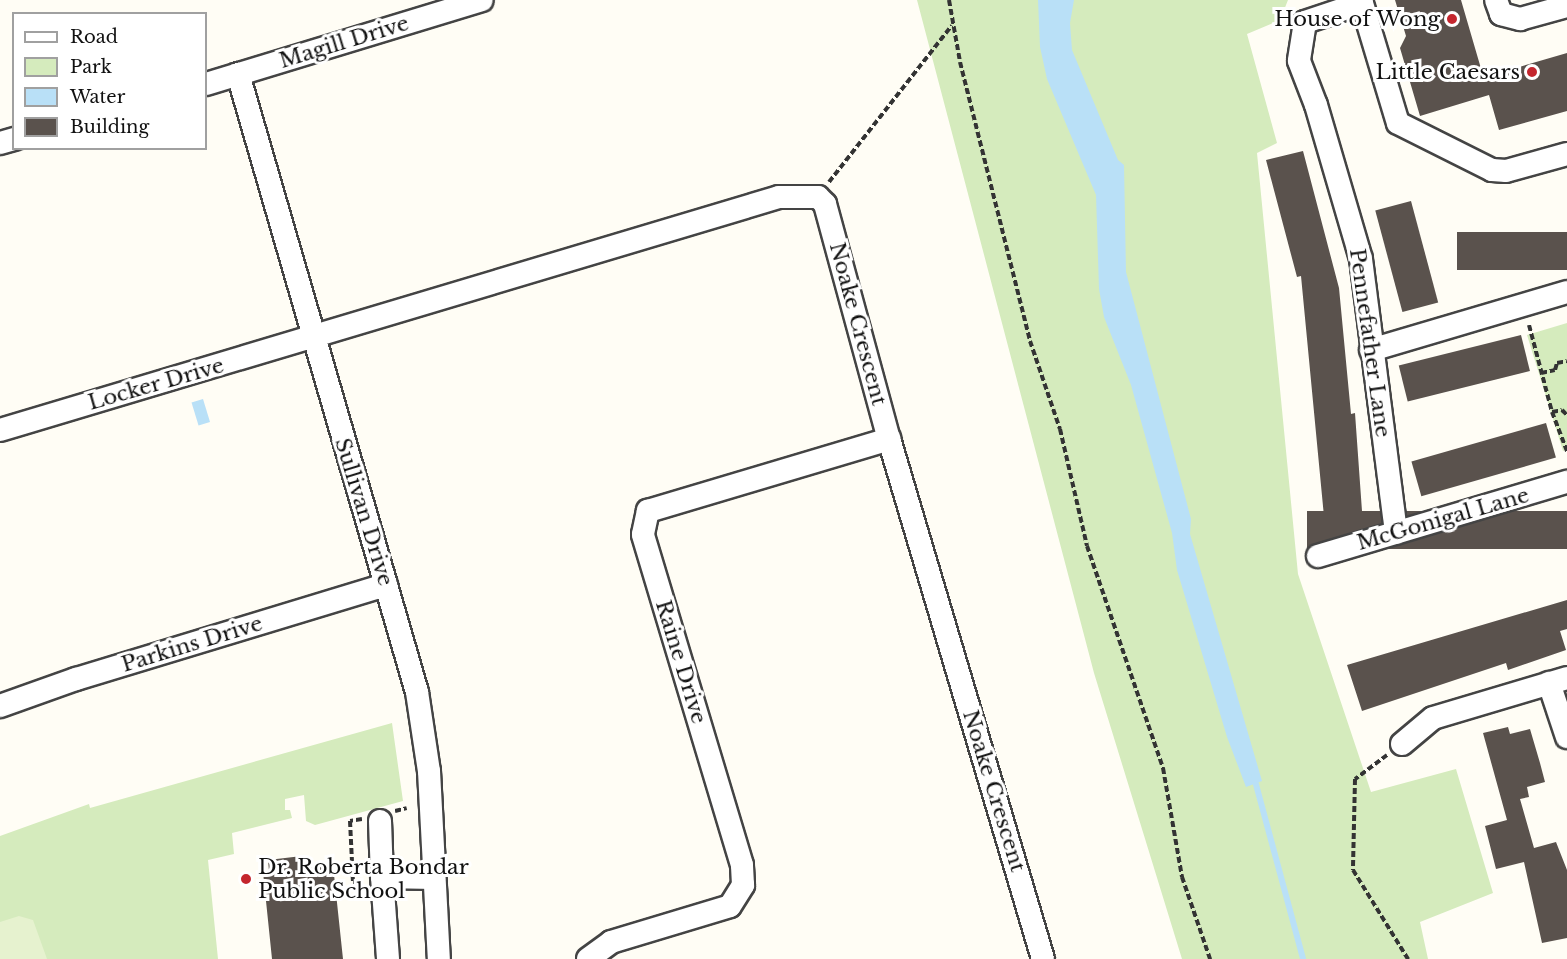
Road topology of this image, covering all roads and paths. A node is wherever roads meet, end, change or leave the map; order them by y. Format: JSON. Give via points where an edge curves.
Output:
{"nodes":[{"id":1,"x":482,"y":0,"type":"edge"},
{"id":2,"x":949,"y":0,"type":"edge"},
{"id":3,"x":1496,"y":0,"type":"edge"},
{"id":4,"x":1361,"y":2,"type":"edge"},
{"id":5,"x":1567,"y":6,"type":"edge"},
{"id":6,"x":953,"y":24,"type":"junction"},
{"id":7,"x":238,"y":74,"type":"junction"},
{"id":8,"x":207,"y":84,"type":"edge"},
{"id":9,"x":1567,"y":154,"type":"edge"},
{"id":10,"x":818,"y":197,"type":"junction"},
{"id":11,"x":1567,"y":292,"type":"edge"},
{"id":12,"x":1524,"y":305,"type":"junction"},
{"id":13,"x":312,"y":338,"type":"junction"},
{"id":14,"x":1371,"y":350,"type":"junction"},
{"id":15,"x":1567,"y":361,"type":"edge"},
{"id":16,"x":1541,"y":373,"type":"junction"},
{"id":17,"x":1552,"y":412,"type":"junction"},
{"id":18,"x":1567,"y":415,"type":"edge"},
{"id":19,"x":0,"y":430,"type":"edge"},
{"id":20,"x":889,"y":439,"type":"junction"},
{"id":21,"x":1567,"y":451,"type":"edge"},
{"id":22,"x":1567,"y":482,"type":"edge"},
{"id":23,"x":1396,"y":533,"type":"junction"},
{"id":24,"x":1318,"y":556,"type":"dead end"},
{"id":25,"x":386,"y":585,"type":"junction"},
{"id":26,"x":1558,"y":681,"type":"edge"},
{"id":27,"x":0,"y":706,"type":"edge"},
{"id":28,"x":1567,"y":737,"type":"edge"},
{"id":29,"x":1402,"y":744,"type":"joint"},
{"id":30,"x":380,"y":821,"type":"dead end"},
{"id":31,"x":382,"y":877,"type":"junction"},
{"id":32,"x":434,"y":878,"type":"junction"},
{"id":33,"x":388,"y":959,"type":"edge"},
{"id":34,"x":439,"y":959,"type":"edge"},
{"id":35,"x":588,"y":959,"type":"edge"},
{"id":36,"x":1044,"y":959,"type":"edge"},
{"id":37,"x":1210,"y":959,"type":"edge"},
{"id":38,"x":1408,"y":959,"type":"edge"}],
"edges":[{"from":1,"to":7,"type":"street","name":"Magill Drive"},
{"from":2,"to":6,"type":"path"},
{"from":3,"to":5,"type":"street","via":[[1501,14],[1520,19]]},
{"from":4,"to":9,"type":"street","via":[[1398,123],[1492,170],[1506,171]]},
{"from":4,"to":14,"type":"street","name":"Pennefather Lane","via":[[1305,22],[1299,61],[1361,259]]},
{"from":6,"to":10,"type":"path"},
{"from":6,"to":37,"type":"path","via":[[1030,341],[1060,429],[1088,546],[1163,768],[1182,877]]},
{"from":7,"to":8,"type":"street","name":"Magill Drive"},
{"from":7,"to":13,"type":"street","name":"Sullivan Drive"},
{"from":10,"to":13,"type":"street","via":[[779,196]]},
{"from":10,"to":20,"type":"street","name":"Noake Crescent","via":[[825,204]]},
{"from":11,"to":12,"type":"street"},
{"from":12,"to":14,"type":"street"},
{"from":12,"to":16,"type":"path"},
{"from":13,"to":19,"type":"street","name":"Locker Drive"},
{"from":13,"to":25,"type":"street","name":"Sullivan Drive"},
{"from":14,"to":23,"type":"street","name":"Pennefather Lane"},
{"from":15,"to":16,"type":"path","via":[[1557,363],[1555,370]]},
{"from":16,"to":17,"type":"path"},
{"from":17,"to":18,"type":"path","via":[[1562,410]]},
{"from":17,"to":21,"type":"path"},
{"from":20,"to":35,"type":"street","name":"Raine Drive","via":[[648,511],[643,534],[742,865],[743,885],[730,906],[611,942]]},
{"from":20,"to":36,"type":"street","name":"Noake Crescent"},
{"from":22,"to":23,"type":"street","name":"McGonigal Lane"},
{"from":23,"to":24,"type":"street","name":"McGonigal Lane"},
{"from":25,"to":27,"type":"street","name":"Parkins Drive","via":[[76,679]]},
{"from":25,"to":32,"type":"street","name":"Sullivan Drive","via":[[417,692],[429,771]]},
{"from":26,"to":28,"type":"street"},
{"from":26,"to":29,"type":"street","via":[[1433,718]]},
{"from":29,"to":38,"type":"path","via":[[1354,779],[1353,870]]},
{"from":30,"to":31,"type":"street"},
{"from":31,"to":32,"type":"street"},
{"from":31,"to":33,"type":"street"},
{"from":32,"to":34,"type":"street","name":"Sullivan Drive"}]}
